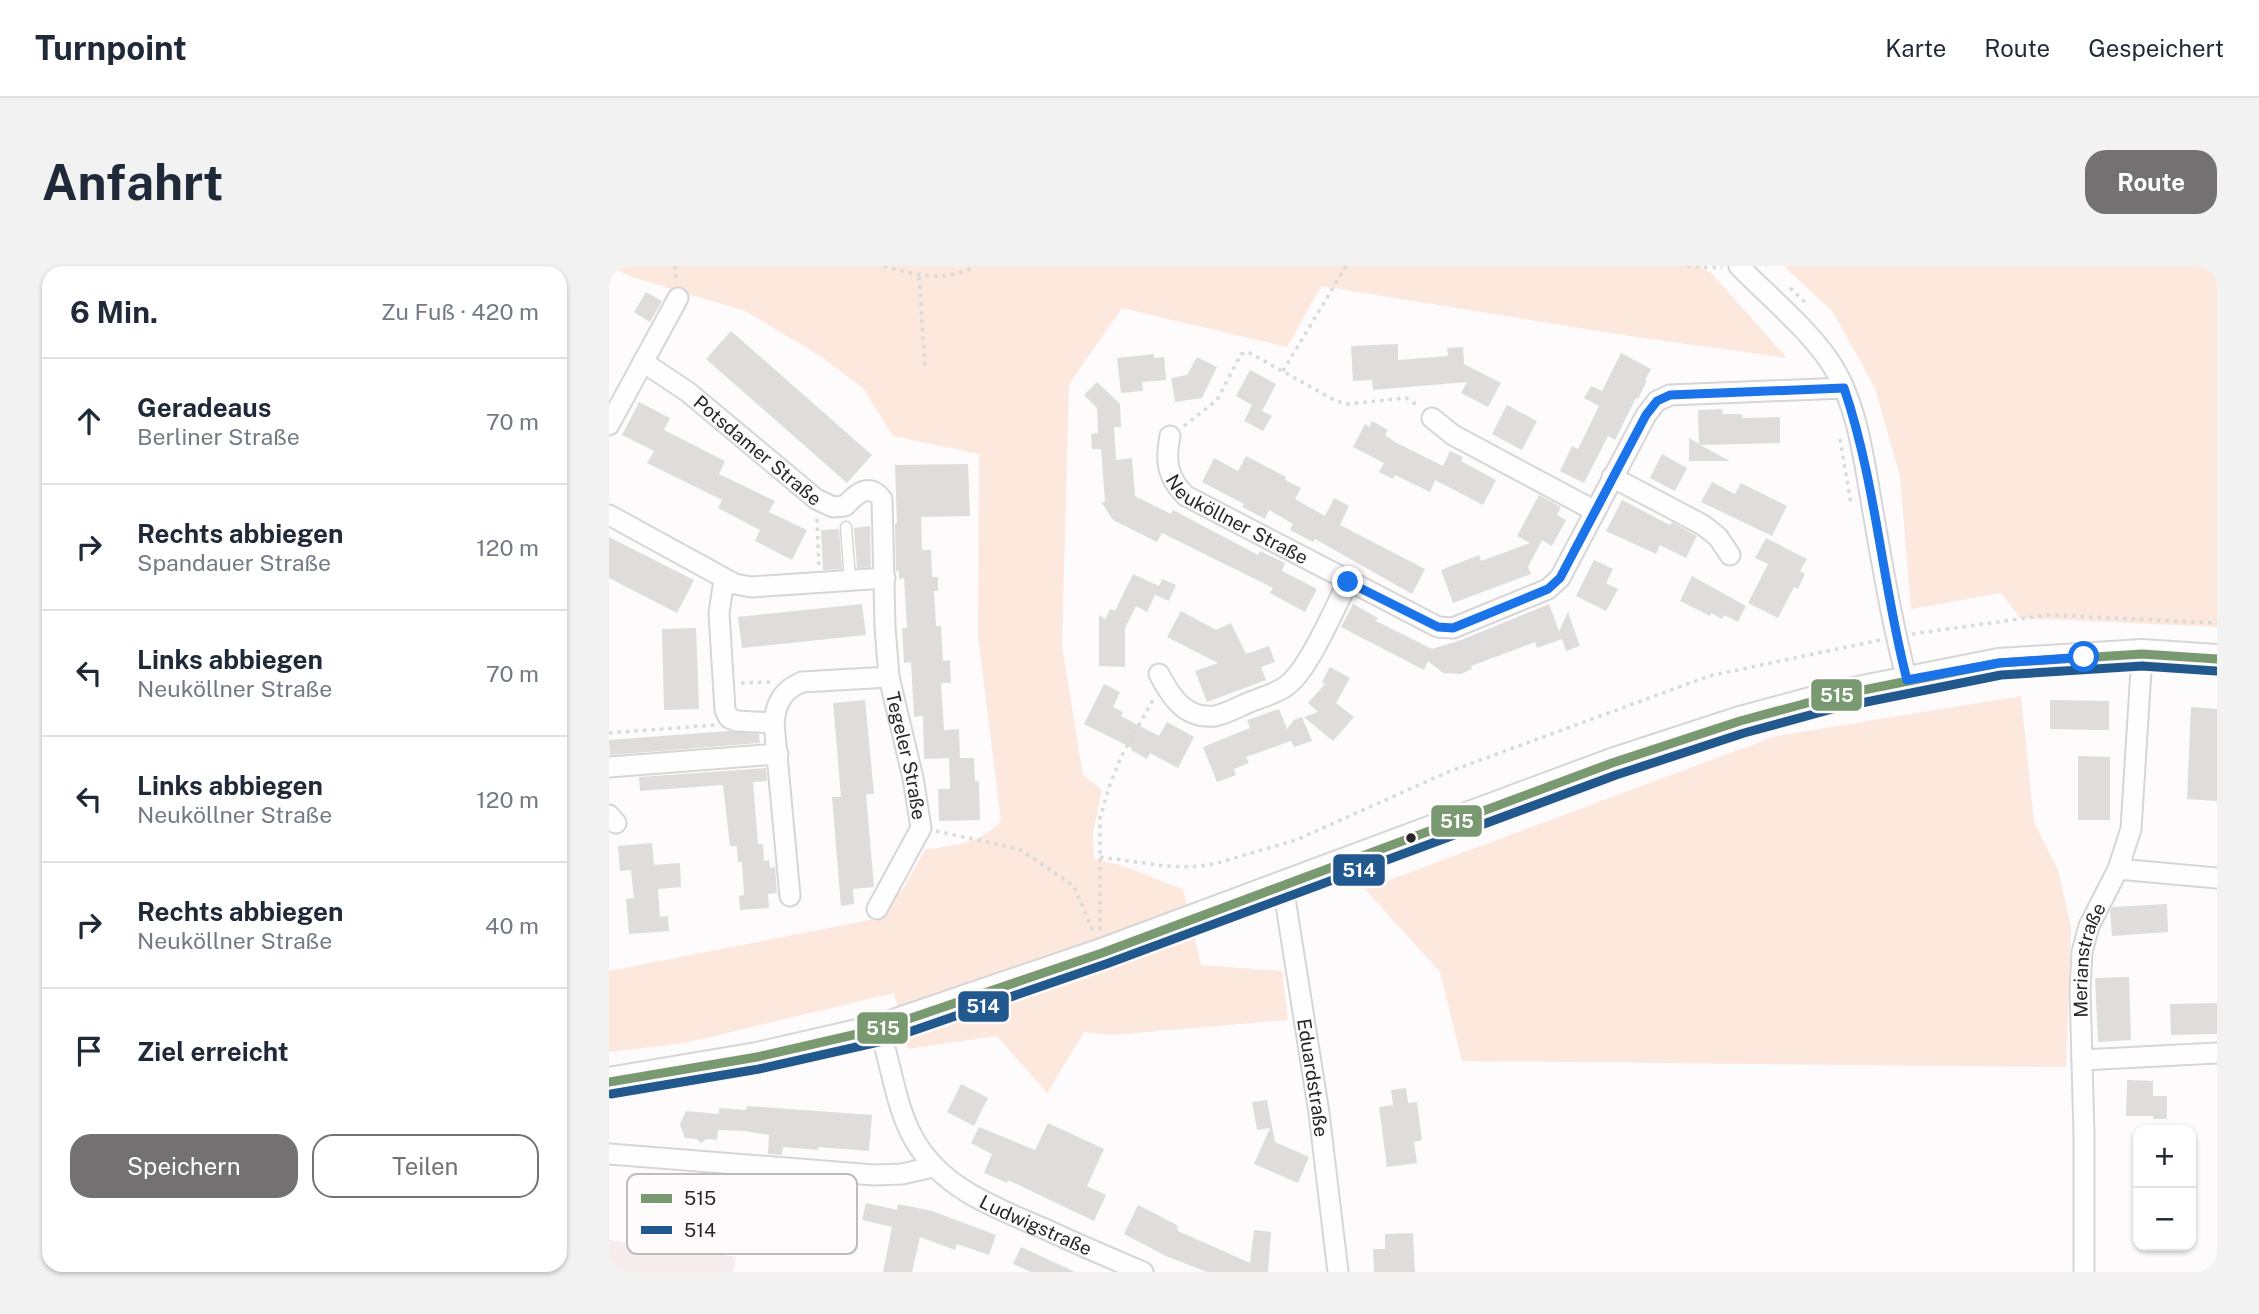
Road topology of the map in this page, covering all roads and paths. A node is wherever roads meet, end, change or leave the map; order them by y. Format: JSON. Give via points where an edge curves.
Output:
{"nodes":[{"id":1,"x":884,"y":266,"type":"edge"},
{"id":2,"x":975,"y":266,"type":"edge"},
{"id":3,"x":1346,"y":266,"type":"edge"},
{"id":4,"x":1688,"y":266,"type":"edge"},
{"id":5,"x":1730,"y":269,"type":"edge"},
{"id":6,"x":919,"y":277,"type":"junction"},
{"id":7,"x":678,"y":298,"type":"dead end"},
{"id":8,"x":643,"y":362,"type":"junction"},
{"id":9,"x":925,"y":366,"type":"dead end"},
{"id":10,"x":1283,"y":371,"type":"junction"},
{"id":11,"x":1844,"y":388,"type":"junction"},
{"id":12,"x":616,"y":397,"type":"edge"},
{"id":13,"x":1432,"y":418,"type":"joint"},
{"id":14,"x":609,"y":425,"type":"edge"},
{"id":15,"x":1838,"y":430,"type":"dead end"},
{"id":16,"x":1170,"y":436,"type":"joint"},
{"id":17,"x":1612,"y":477,"type":"junction"},
{"id":18,"x":879,"y":494,"type":"joint"},
{"id":19,"x":817,"y":499,"type":"junction"},
{"id":20,"x":1852,"y":507,"type":"dead end"},
{"id":21,"x":1595,"y":511,"type":"junction"},
{"id":22,"x":609,"y":515,"type":"edge"},
{"id":23,"x":846,"y":527,"type":"dead end"},
{"id":24,"x":1730,"y":555,"type":"dead end"},
{"id":25,"x":885,"y":578,"type":"junction"},
{"id":26,"x":724,"y":580,"type":"junction"},
{"id":27,"x":850,"y":580,"type":"junction"},
{"id":28,"x":820,"y":582,"type":"junction"},
{"id":29,"x":1348,"y":582,"type":"junction"},
{"id":30,"x":2217,"y":623,"type":"edge"},
{"id":31,"x":1896,"y":636,"type":"junction"},
{"id":32,"x":2142,"y":654,"type":"junction"},
{"id":33,"x":2217,"y":659,"type":"edge"},
{"id":34,"x":889,"y":677,"type":"junction"},
{"id":35,"x":1161,"y":678,"type":"joint"},
{"id":36,"x":1907,"y":680,"type":"junction"},
{"id":37,"x":802,"y":681,"type":"junction"},
{"id":38,"x":723,"y":683,"type":"junction"},
{"id":39,"x":729,"y":718,"type":"junction"},
{"id":40,"x":774,"y":723,"type":"junction"},
{"id":41,"x":609,"y":733,"type":"edge"},
{"id":42,"x":778,"y":754,"type":"junction"},
{"id":43,"x":609,"y":767,"type":"edge"},
{"id":44,"x":921,"y":828,"type":"junction"},
{"id":45,"x":1100,"y":857,"type":"junction"},
{"id":46,"x":2118,"y":869,"type":"junction"},
{"id":47,"x":2217,"y":878,"type":"edge"},
{"id":48,"x":1283,"y":886,"type":"junction"},
{"id":49,"x":790,"y":896,"type":"dead end"},
{"id":50,"x":877,"y":909,"type":"dead end"},
{"id":51,"x":1102,"y":953,"type":"junction"},
{"id":52,"x":879,"y":1029,"type":"junction"},
{"id":53,"x":2217,"y":1053,"type":"edge"},
{"id":54,"x":2082,"y":1060,"type":"junction"},
{"id":55,"x":609,"y":1082,"type":"edge"},
{"id":56,"x":609,"y":1154,"type":"edge"},
{"id":57,"x":933,"y":1167,"type":"junction"},
{"id":58,"x":1143,"y":1272,"type":"edge"},
{"id":59,"x":1338,"y":1272,"type":"edge"},
{"id":60,"x":2084,"y":1272,"type":"edge"}],
"edges":[{"from":1,"to":6,"type":"path"},
{"from":2,"to":6,"type":"path","via":[[962,274]]},
{"from":3,"to":10,"type":"path"},
{"from":4,"to":5,"type":"path"},
{"from":5,"to":11,"type":"street","via":[[1809,335]]},
{"from":6,"to":9,"type":"path"},
{"from":7,"to":8,"type":"street"},
{"from":8,"to":12,"type":"street"},
{"from":8,"to":19,"type":"street","name":"Potsdamer Straße","via":[[688,392]]},
{"from":10,"to":13,"type":"path","via":[[1336,401],[1348,404],[1406,398]]},
{"from":10,"to":16,"type":"path","via":[[1248,352],[1241,354],[1217,400]]},
{"from":11,"to":17,"type":"street","name":"Neuköllner Straße","via":[[1670,395],[1657,401],[1646,415]]},
{"from":11,"to":31,"type":"street","via":[[1861,442]]},
{"from":12,"to":14,"type":"street"},
{"from":13,"to":21,"type":"street","via":[[1453,435]]},
{"from":15,"to":20,"type":"path"},
{"from":16,"to":29,"type":"street","name":"Neuköllner Straße","via":[[1167,467],[1174,485],[1186,496]]},
{"from":17,"to":21,"type":"street","name":"Neuköllner Straße"},
{"from":17,"to":24,"type":"street","via":[[1703,525]]},
{"from":18,"to":19,"type":"street","name":"Potsdamer Straße","via":[[862,491],[845,506],[833,507]]},
{"from":18,"to":25,"type":"street","name":"Tegeler Straße"},
{"from":19,"to":28,"type":"path"},
{"from":21,"to":29,"type":"street","name":"Neuköllner Straße","via":[[1560,578],[1548,589],[1453,628],[1438,627]]},
{"from":22,"to":26,"type":"street"},
{"from":23,"to":27,"type":"lane"},
{"from":25,"to":27,"type":"street"},
{"from":25,"to":34,"type":"street","name":"Tegeler Straße"},
{"from":26,"to":28,"type":"street","via":[[751,587]]},
{"from":26,"to":38,"type":"street","via":[[719,612]]},
{"from":27,"to":28,"type":"street"},
{"from":29,"to":35,"type":"street","via":[[1304,664],[1280,690],[1216,716],[1196,714],[1181,707]]},
{"from":30,"to":31,"type":"path","via":[[2048,615]]},
{"from":31,"to":36,"type":"street"},
{"from":31,"to":45,"type":"path","via":[[1709,676],[1448,772],[1296,840],[1214,864],[1165,866]]},
{"from":32,"to":33,"type":"street"},
{"from":32,"to":36,"type":"street","via":[[1999,663]]},
{"from":32,"to":46,"type":"street","name":"Merianstraße","via":[[2131,829]]},
{"from":34,"to":37,"type":"street","name":"Tegeler Straße"},
{"from":34,"to":44,"type":"street","name":"Tegeler Straße"},
{"from":35,"to":45,"type":"path","via":[[1109,787],[1100,818]]},
{"from":36,"to":48,"type":"street","via":[[1728,725],[1612,763]]},
{"from":37,"to":38,"type":"path"},
{"from":37,"to":40,"type":"street","via":[[782,695]]},
{"from":38,"to":39,"type":"street"},
{"from":39,"to":40,"type":"street"},
{"from":39,"to":41,"type":"path","via":[[717,725]]},
{"from":40,"to":42,"type":"street"},
{"from":42,"to":43,"type":"street"},
{"from":42,"to":49,"type":"street"},
{"from":44,"to":50,"type":"street","name":"Tegeler Straße"},
{"from":44,"to":51,"type":"path","via":[[1019,849],[1074,886]]},
{"from":45,"to":51,"type":"path"},
{"from":46,"to":47,"type":"street"},
{"from":46,"to":54,"type":"street","name":"Merianstraße","via":[[2089,926],[2082,952]]},
{"from":48,"to":51,"type":"street"},
{"from":48,"to":59,"type":"street","name":"Eduardstraße","via":[[1319,1113]]},
{"from":51,"to":52,"type":"street"},
{"from":52,"to":55,"type":"street","via":[[757,1057]]},
{"from":52,"to":57,"type":"street","name":"Ludwigstraße","via":[[914,1140]]},
{"from":53,"to":54,"type":"street"},
{"from":54,"to":60,"type":"street","name":"Merianstraße"},
{"from":56,"to":57,"type":"street","via":[[874,1175]]},
{"from":57,"to":58,"type":"street","name":"Ludwigstraße","via":[[990,1206]]}]}
